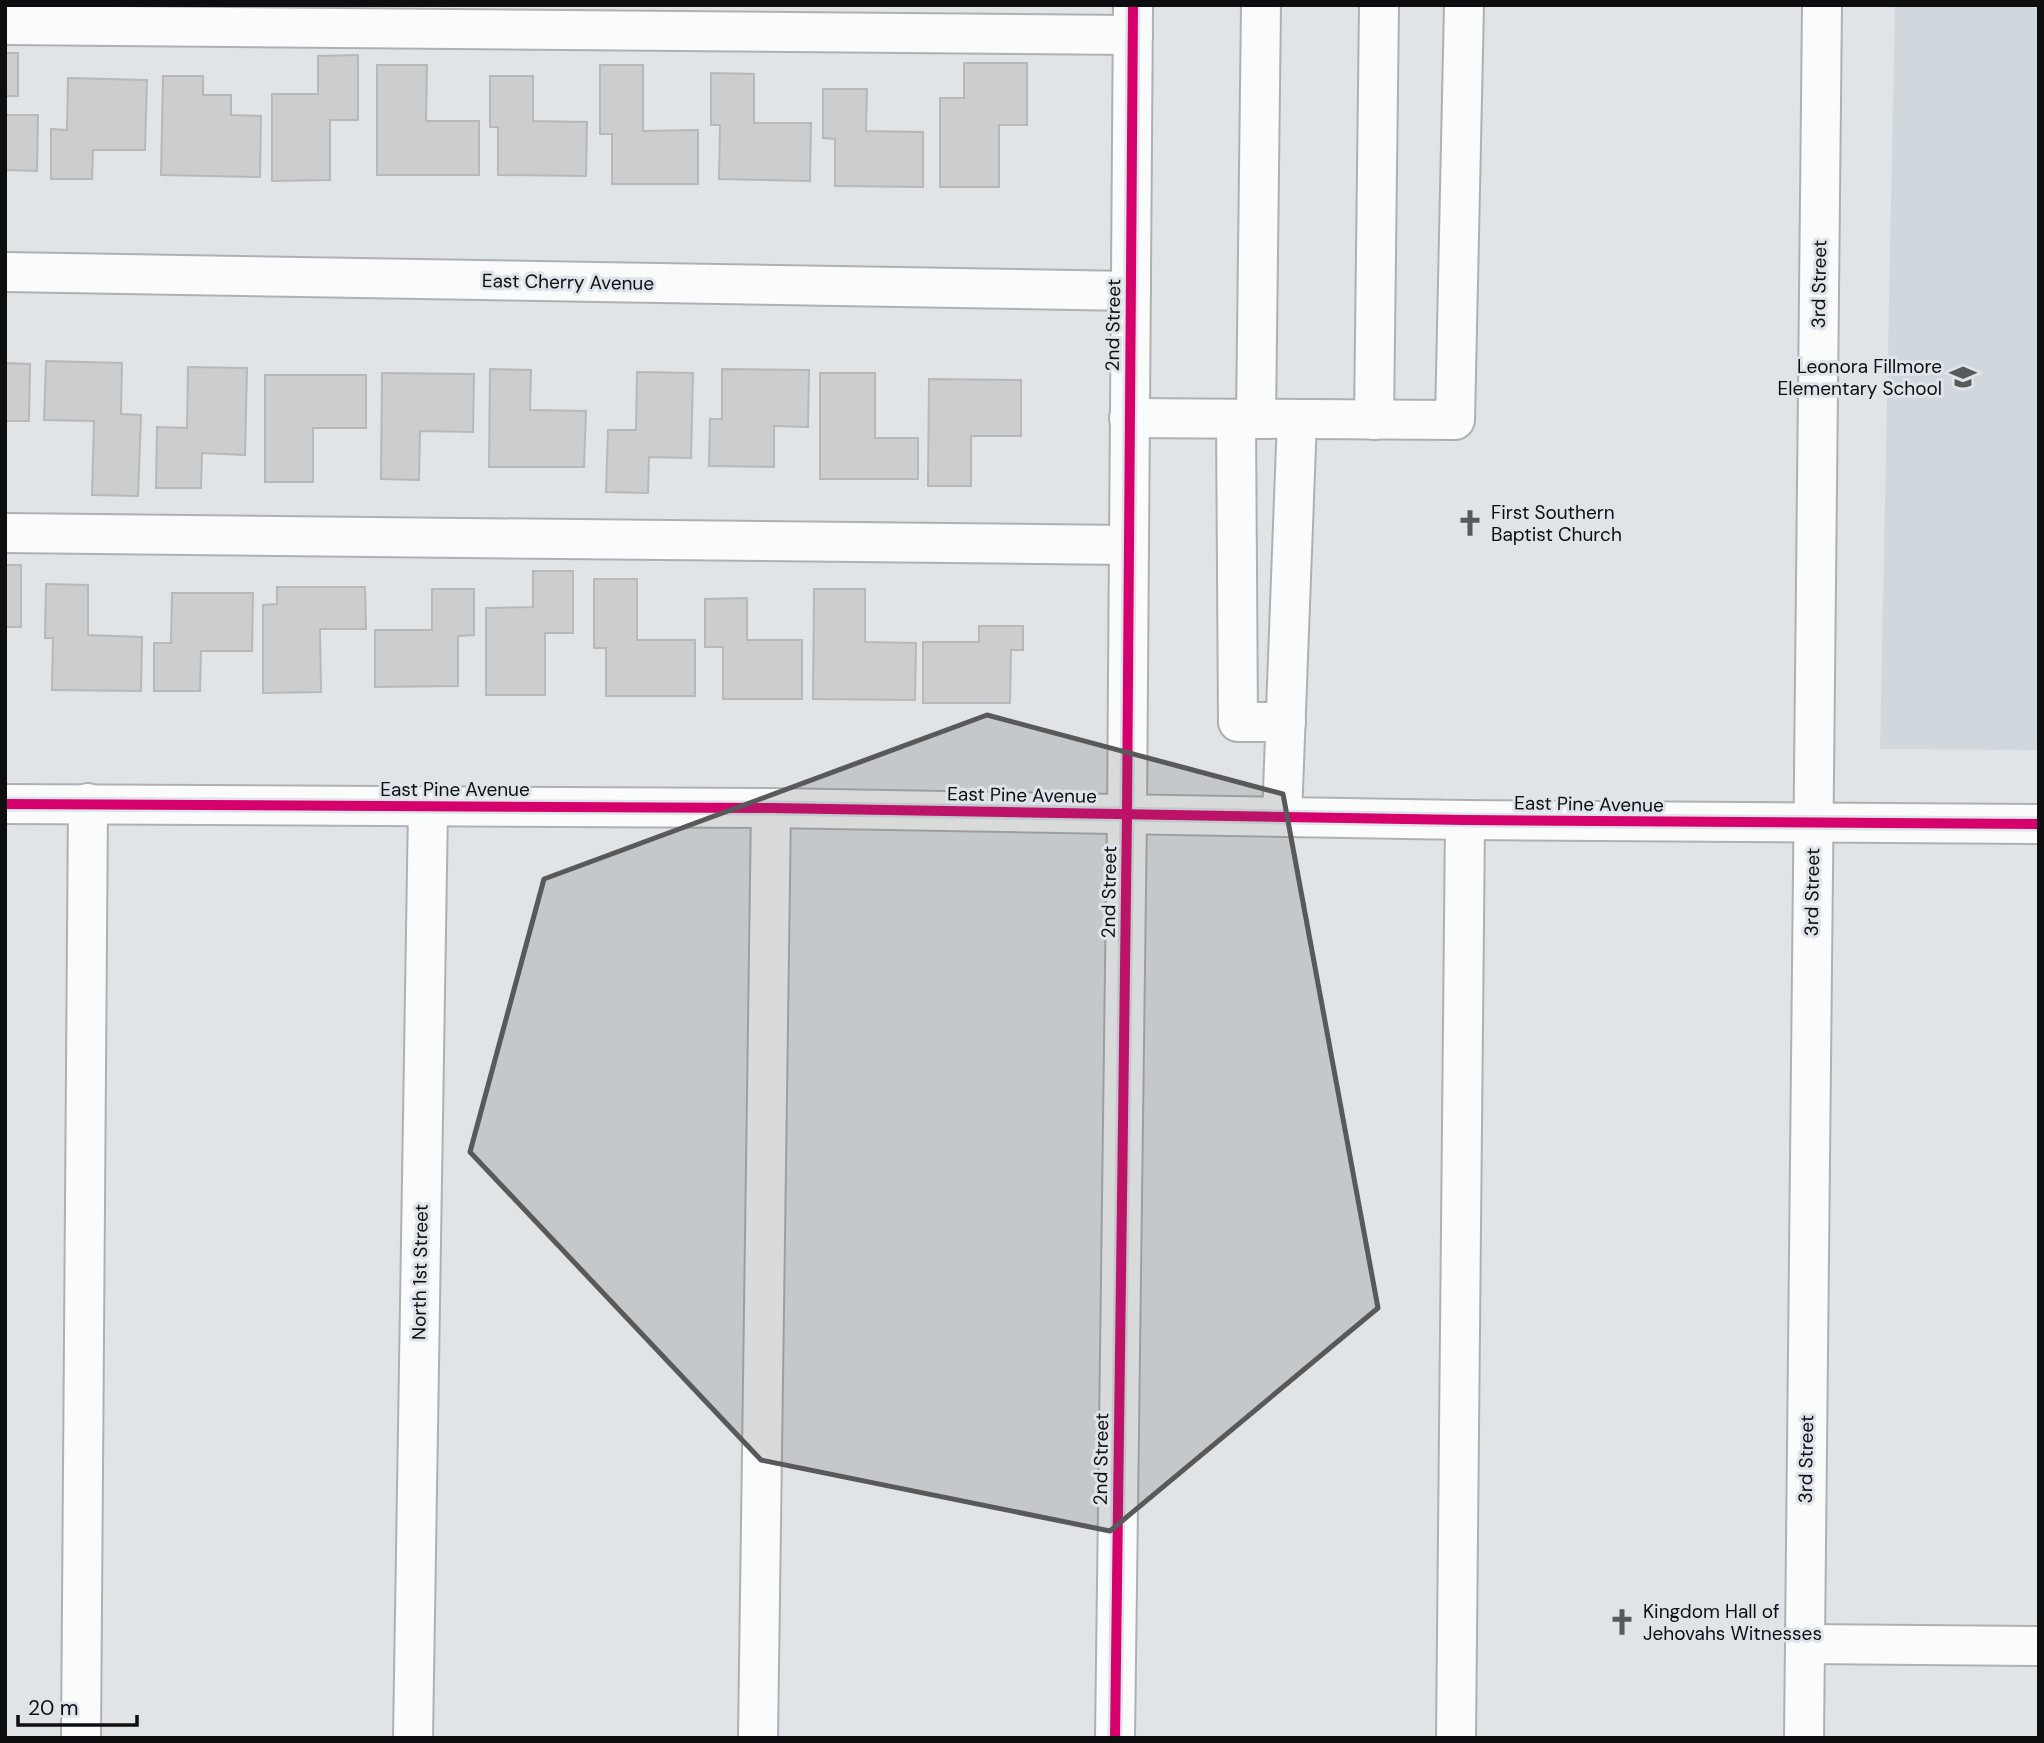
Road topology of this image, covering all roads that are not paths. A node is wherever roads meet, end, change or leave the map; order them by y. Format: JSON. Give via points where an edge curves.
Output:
{"nodes":[{"id":1,"x":1261,"y":5,"type":"edge"},
{"id":2,"x":1379,"y":5,"type":"edge"},
{"id":3,"x":1464,"y":5,"type":"edge"},
{"id":4,"x":1822,"y":5,"type":"edge"},
{"id":5,"x":1133,"y":20,"type":"edge"},
{"id":6,"x":5,"y":25,"type":"edge"},
{"id":7,"x":5,"y":272,"type":"edge"},
{"id":8,"x":1131,"y":291,"type":"junction"},
{"id":9,"x":1129,"y":418,"type":"junction"},
{"id":10,"x":1246,"y":419,"type":"junction"},
{"id":11,"x":1297,"y":419,"type":"junction"},
{"id":12,"x":1374,"y":420,"type":"junction"},
{"id":13,"x":5,"y":533,"type":"edge"},
{"id":14,"x":1128,"y":545,"type":"junction"},
{"id":15,"x":1286,"y":722,"type":"junction"},
{"id":16,"x":88,"y":803,"type":"junction"},
{"id":17,"x":5,"y":804,"type":"edge"},
{"id":18,"x":428,"y":807,"type":"junction"},
{"id":19,"x":771,"y":808,"type":"junction"},
{"id":20,"x":1127,"y":814,"type":"junction"},
{"id":21,"x":1282,"y":817,"type":"junction"},
{"id":22,"x":1465,"y":820,"type":"junction"},
{"id":23,"x":1812,"y":823,"type":"junction"},
{"id":24,"x":2039,"y":824,"type":"edge"},
{"id":25,"x":1805,"y":1644,"type":"junction"},
{"id":26,"x":2039,"y":1646,"type":"edge"},
{"id":27,"x":81,"y":1738,"type":"edge"},
{"id":28,"x":413,"y":1738,"type":"edge"},
{"id":29,"x":758,"y":1738,"type":"edge"},
{"id":30,"x":1115,"y":1738,"type":"edge"},
{"id":31,"x":1456,"y":1738,"type":"edge"},
{"id":32,"x":1804,"y":1738,"type":"edge"}],
"edges":[{"from":1,"to":10,"type":"street"},
{"from":2,"to":12,"type":"street"},
{"from":3,"to":12,"type":"street","via":[[1455,421]]},
{"from":4,"to":23,"type":"street","name":"3rd Street"},
{"from":5,"to":6,"type":"street"},
{"from":5,"to":8,"type":"street","name":"2nd Street"},
{"from":7,"to":8,"type":"street","name":"East Cherry Avenue"},
{"from":8,"to":9,"type":"street","name":"2nd Street"},
{"from":9,"to":10,"type":"street"},
{"from":9,"to":14,"type":"street","name":"2nd Street"},
{"from":10,"to":11,"type":"street"},
{"from":10,"to":15,"type":"street","via":[[1238,722]]},
{"from":11,"to":12,"type":"street"},
{"from":11,"to":15,"type":"street"},
{"from":13,"to":14,"type":"street"},
{"from":14,"to":20,"type":"street","name":"2nd Street"},
{"from":15,"to":21,"type":"street"},
{"from":16,"to":17,"type":"street","name":"East Pine Avenue"},
{"from":16,"to":18,"type":"street","name":"East Pine Avenue"},
{"from":16,"to":27,"type":"street"},
{"from":18,"to":19,"type":"street","name":"East Pine Avenue"},
{"from":18,"to":28,"type":"street","name":"North 1st Street"},
{"from":19,"to":20,"type":"street","name":"East Pine Avenue"},
{"from":19,"to":29,"type":"street"},
{"from":20,"to":21,"type":"street","name":"East Pine Avenue"},
{"from":20,"to":30,"type":"street","name":"2nd Street"},
{"from":21,"to":22,"type":"street","name":"East Pine Avenue"},
{"from":22,"to":23,"type":"street","name":"East Pine Avenue"},
{"from":22,"to":31,"type":"street"},
{"from":23,"to":24,"type":"street","name":"East Pine Avenue"},
{"from":23,"to":25,"type":"street","name":"3rd Street"},
{"from":25,"to":26,"type":"street"},
{"from":25,"to":32,"type":"street","name":"3rd Street"}]}
